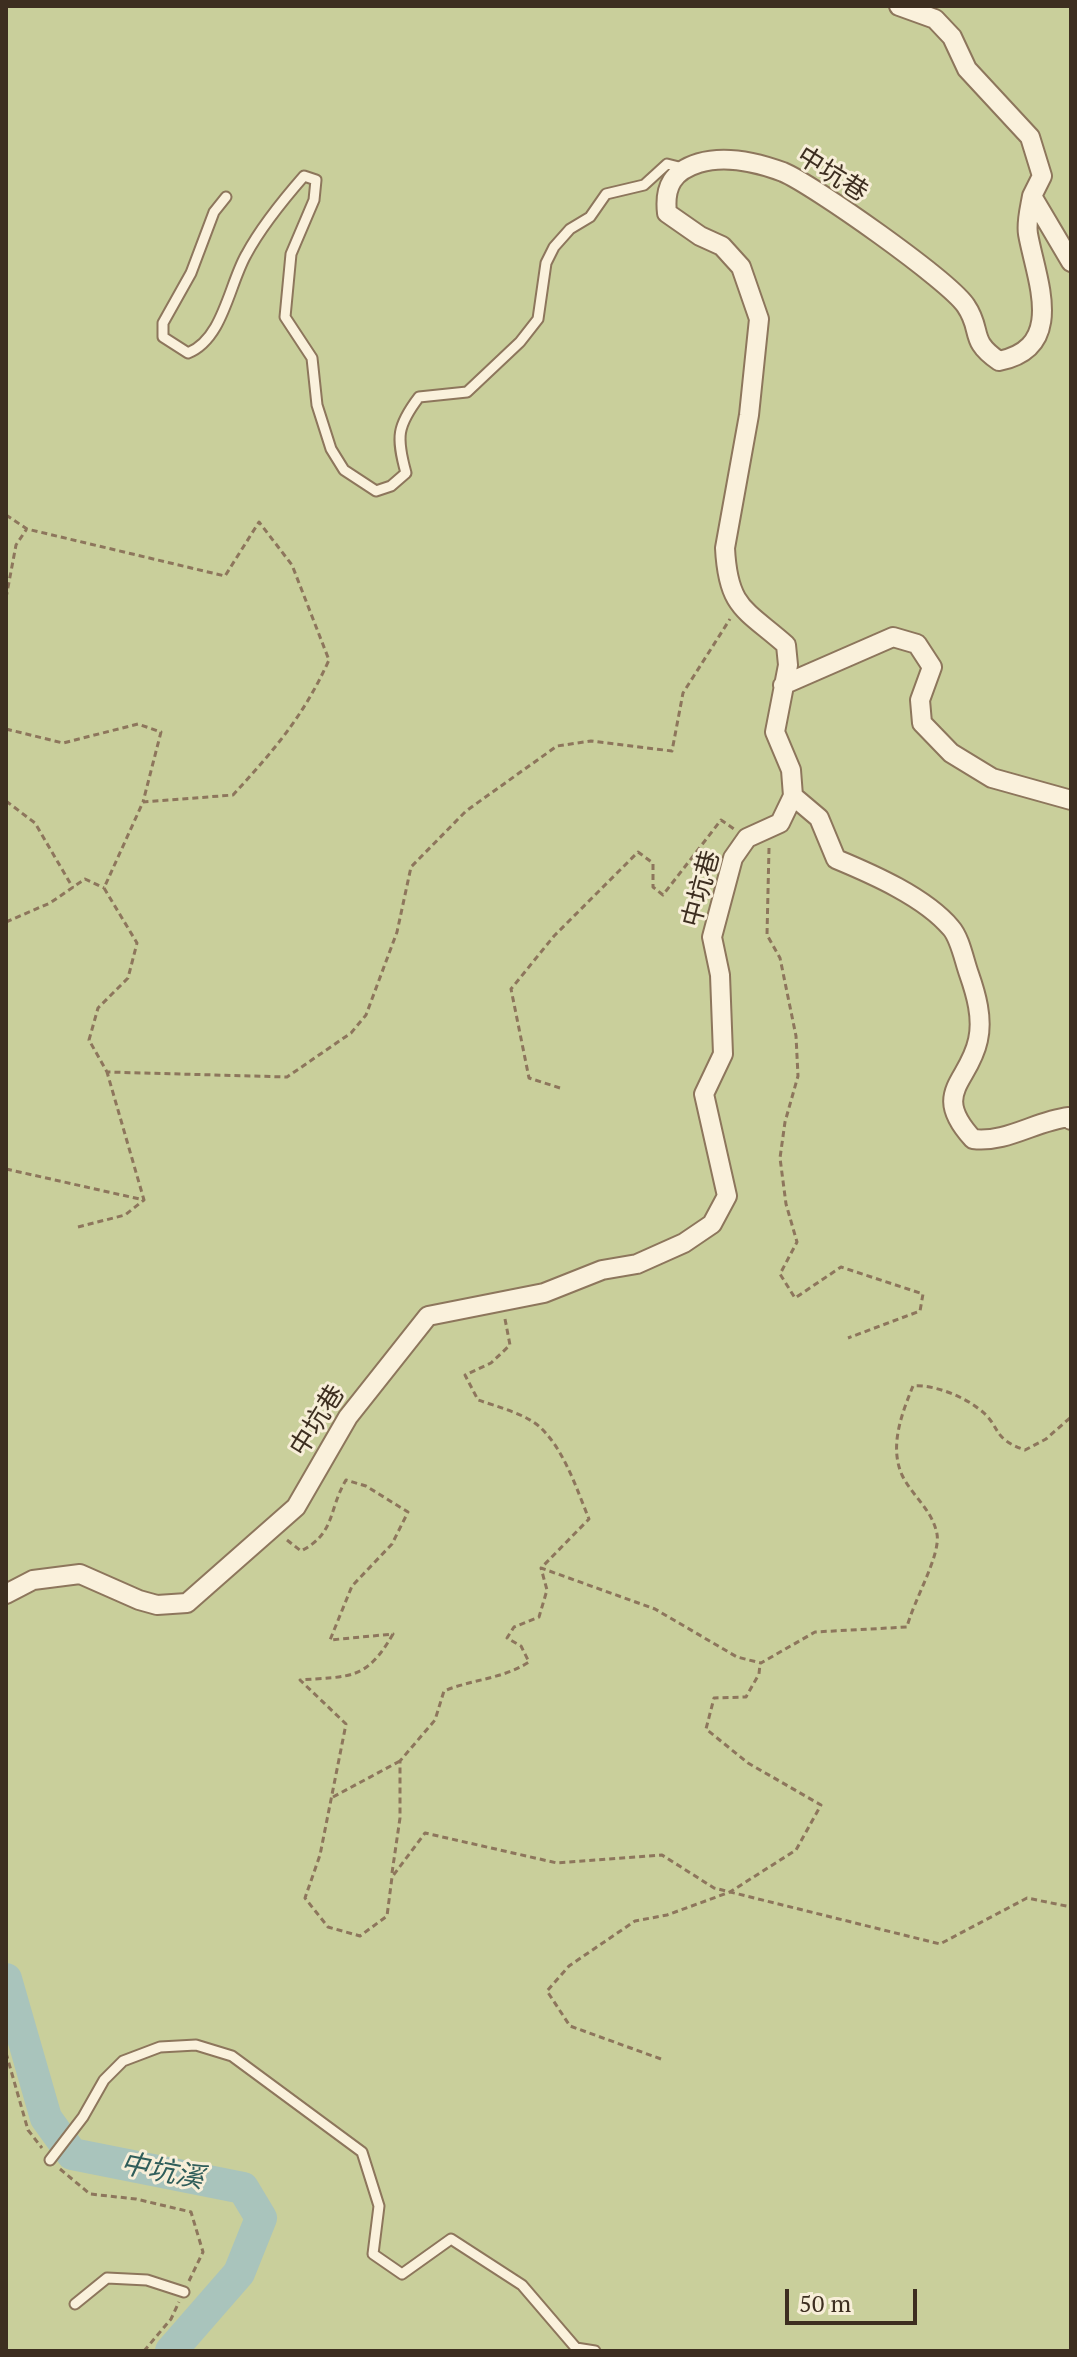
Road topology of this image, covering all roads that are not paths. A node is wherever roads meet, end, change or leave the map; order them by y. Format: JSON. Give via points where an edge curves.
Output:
{"nodes":[{"id":1,"x":899,"y":6,"type":"edge"},
{"id":2,"x":683,"y":168,"type":"junction"},
{"id":3,"x":1032,"y":196,"type":"junction"},
{"id":4,"x":226,"y":197,"type":"dead end"},
{"id":5,"x":1071,"y":262,"type":"edge"},
{"id":6,"x":783,"y":685,"type":"junction"},
{"id":7,"x":793,"y":796,"type":"junction"},
{"id":8,"x":1071,"y":800,"type":"edge"},
{"id":9,"x":1071,"y":1120,"type":"edge"},
{"id":10,"x":6,"y":1594,"type":"edge"},
{"id":11,"x":51,"y":2159,"type":"road end"},
{"id":12,"x":184,"y":2292,"type":"road end"},
{"id":13,"x":75,"y":2304,"type":"dead end"},
{"id":14,"x":595,"y":2351,"type":"edge"}],
"edges":[{"from":1,"to":3,"type":"street","via":[[935,19],[952,37],[967,69],[1030,137],[1042,176]]},
{"from":2,"to":3,"type":"street","name":"中坑巷","via":[[720,158],[786,173],[861,223],[966,305],[977,340],[999,361],[1016,358],[1032,345],[1041,322],[1043,300],[1027,230]]},
{"from":2,"to":4,"type":"lane","via":[[667,164],[644,185],[606,194],[590,217],[570,229],[546,263],[538,319],[467,392],[419,397],[402,419],[398,446],[406,473],[376,491],[344,470],[331,449],[317,405],[312,358],[285,317],[291,254],[314,200],[316,180],[304,176],[244,257],[233,291],[201,348],[188,353],[163,337],[163,323],[191,273],[214,212]]},
{"from":2,"to":6,"type":"street","via":[[667,186],[667,213],[722,246],[741,267],[759,319],[749,415],[725,548],[730,588],[739,606],[786,645]]},
{"from":3,"to":5,"type":"street"},
{"from":6,"to":7,"type":"street","via":[[775,732],[791,770]]},
{"from":6,"to":8,"type":"street","via":[[893,637],[917,644],[932,667],[920,700],[922,723],[951,753],[992,778]]},
{"from":7,"to":9,"type":"street","via":[[819,818],[836,859],[888,880],[953,929],[977,997],[979,1038],[956,1083],[953,1102],[960,1125],[973,1139],[994,1141],[1046,1120]]},
{"from":7,"to":10,"type":"street","name":"中坑巷","via":[[780,823],[747,838],[733,858],[712,937],[720,975],[723,1054],[704,1094],[727,1196],[712,1224],[637,1264],[602,1270],[544,1293],[428,1316],[348,1417],[296,1507],[187,1603],[157,1605],[80,1574],[33,1580]]},
{"from":11,"to":14,"type":"lane","via":[[104,2080],[123,2061],[160,2047],[184,2045],[232,2056],[362,2152],[379,2206],[373,2254],[402,2274],[451,2239],[522,2285],[576,2348]]},
{"from":12,"to":13,"type":"lane","via":[[147,2280],[107,2278]]}]}
